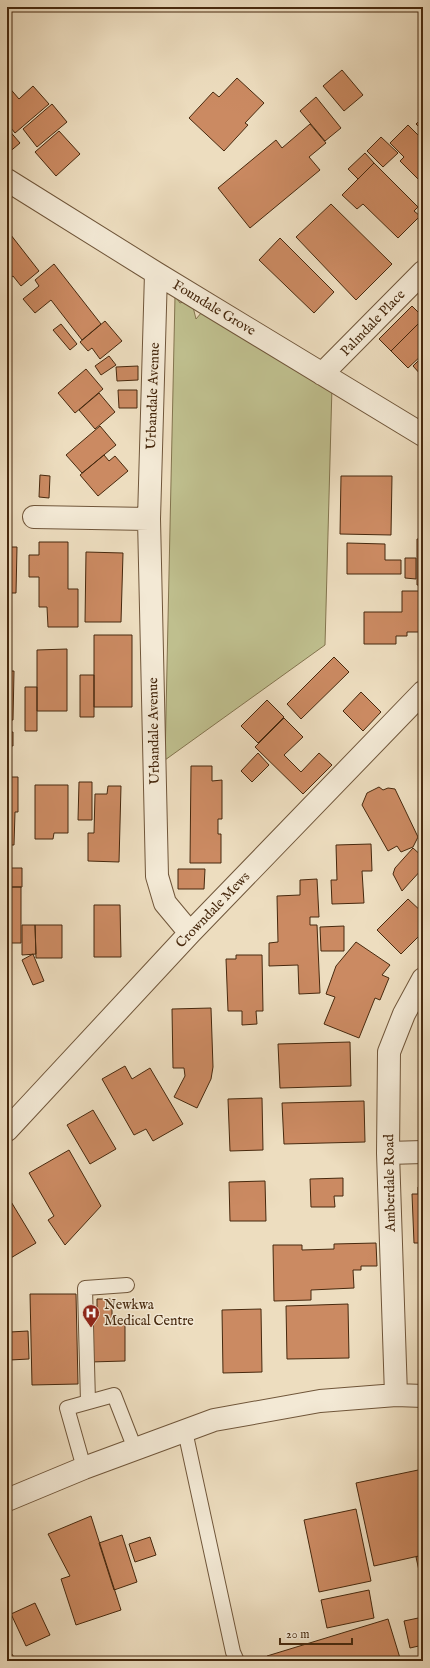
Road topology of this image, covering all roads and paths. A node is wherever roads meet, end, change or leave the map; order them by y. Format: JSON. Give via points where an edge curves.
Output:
{"nodes":[{"id":1,"x":7,"y":180,"type":"edge"},
{"id":2,"x":423,"y":272,"type":"edge"},
{"id":3,"x":156,"y":273,"type":"junction"},
{"id":4,"x":322,"y":374,"type":"junction"},
{"id":5,"x":423,"y":435,"type":"edge"},
{"id":6,"x":34,"y":516,"type":"dead end"},
{"id":7,"x":149,"y":519,"type":"junction"},
{"id":8,"x":423,"y":692,"type":"edge"},
{"id":9,"x":190,"y":933,"type":"junction"},
{"id":10,"x":423,"y":979,"type":"edge"},
{"id":11,"x":7,"y":1130,"type":"edge"},
{"id":12,"x":423,"y":1152,"type":"edge"},
{"id":13,"x":388,"y":1153,"type":"junction"},
{"id":14,"x":127,"y":1285,"type":"dead end"},
{"id":15,"x":396,"y":1395,"type":"junction"},
{"id":16,"x":423,"y":1396,"type":"edge"},
{"id":17,"x":91,"y":1402,"type":"junction"},
{"id":18,"x":185,"y":1431,"type":"junction"},
{"id":19,"x":135,"y":1449,"type":"junction"},
{"id":20,"x":84,"y":1468,"type":"junction"},
{"id":21,"x":7,"y":1500,"type":"edge"},
{"id":22,"x":237,"y":1661,"type":"edge"}],
"edges":[{"from":1,"to":3,"type":"street","name":"Foundale Grove"},
{"from":2,"to":4,"type":"street","name":"Palmdale Place"},
{"from":3,"to":4,"type":"street","name":"Foundale Grove"},
{"from":3,"to":7,"type":"street","name":"Urbandale Avenue"},
{"from":4,"to":5,"type":"street","name":"Foundale Grove"},
{"from":6,"to":7,"type":"street"},
{"from":7,"to":9,"type":"street","name":"Urbandale Avenue","via":[[157,876],[165,903]]},
{"from":8,"to":9,"type":"street","name":"Crowndale Mews"},
{"from":9,"to":11,"type":"street","name":"Crowndale Mews"},
{"from":10,"to":13,"type":"street","name":"Amberdale Road","via":[[404,1014],[389,1052]]},
{"from":12,"to":13,"type":"street"},
{"from":13,"to":15,"type":"street","name":"Amberdale Road"},
{"from":14,"to":17,"type":"lane","via":[[85,1288],[88,1402]]},
{"from":15,"to":16,"type":"street"},
{"from":15,"to":18,"type":"street","via":[[320,1401],[214,1420]]},
{"from":17,"to":19,"type":"lane","via":[[114,1395]]},
{"from":17,"to":20,"type":"lane","via":[[67,1408]]},
{"from":18,"to":19,"type":"street"},
{"from":18,"to":22,"type":"lane"},
{"from":19,"to":20,"type":"street"},
{"from":20,"to":21,"type":"street"}]}
